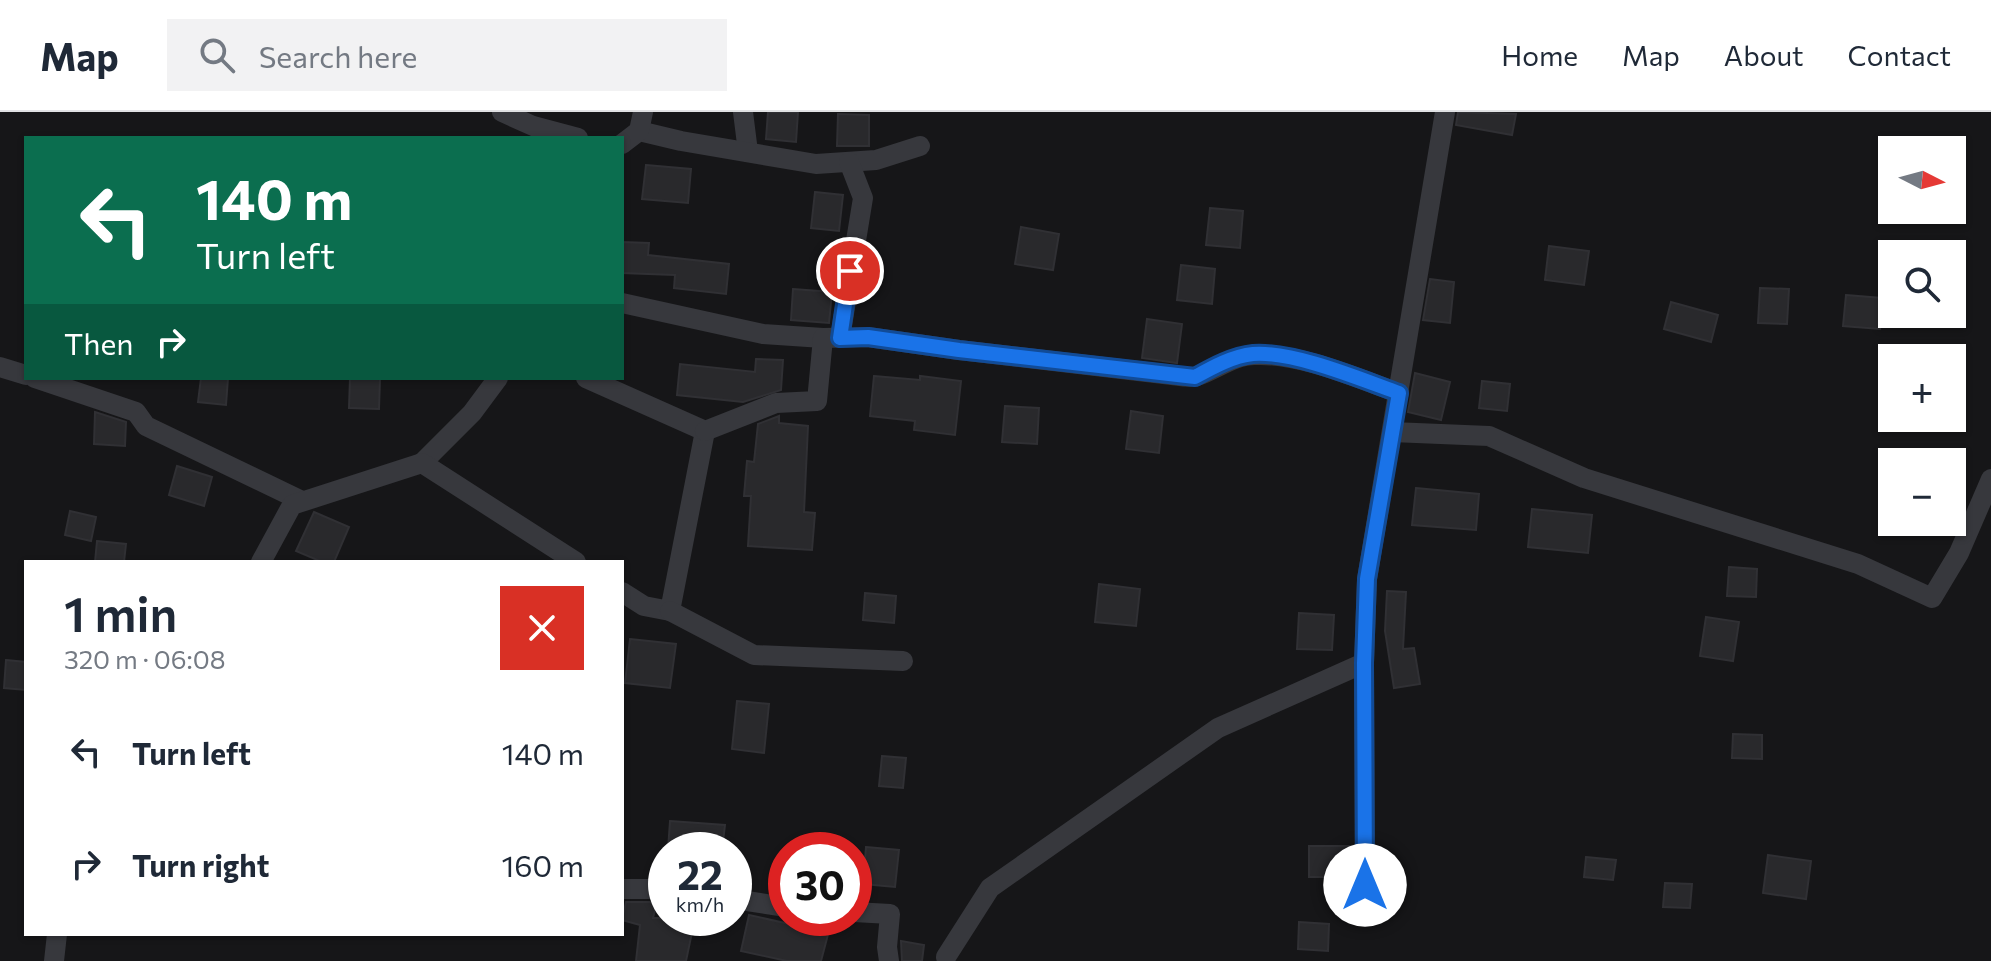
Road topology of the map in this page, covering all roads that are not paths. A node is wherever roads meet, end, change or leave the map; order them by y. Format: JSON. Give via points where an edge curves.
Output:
{"nodes":[{"id":1,"x":502,"y":112,"type":"edge"},
{"id":2,"x":743,"y":112,"type":"edge"},
{"id":3,"x":1445,"y":112,"type":"edge"},
{"id":4,"x":641,"y":122,"type":"edge"},
{"id":5,"x":570,"y":136,"type":"edge"},
{"id":6,"x":624,"y":142,"type":"edge"},
{"id":7,"x":920,"y":146,"type":"dead end"},
{"id":8,"x":748,"y":152,"type":"junction"},
{"id":9,"x":849,"y":162,"type":"junction"},
{"id":10,"x":624,"y":303,"type":"edge"},
{"id":11,"x":832,"y":338,"type":"junction"},
{"id":12,"x":0,"y":367,"type":"edge"},
{"id":13,"x":24,"y":374,"type":"edge"},
{"id":14,"x":41,"y":380,"type":"edge"},
{"id":15,"x":497,"y":380,"type":"edge"},
{"id":16,"x":590,"y":380,"type":"edge"},
{"id":17,"x":1399,"y":393,"type":"junction"},
{"id":18,"x":705,"y":431,"type":"junction"},
{"id":19,"x":1392,"y":432,"type":"junction"},
{"id":20,"x":422,"y":463,"type":"junction"},
{"id":21,"x":1991,"y":479,"type":"edge"},
{"id":22,"x":302,"y":501,"type":"junction"},
{"id":23,"x":262,"y":560,"type":"edge"},
{"id":24,"x":573,"y":560,"type":"edge"},
{"id":25,"x":624,"y":593,"type":"edge"},
{"id":26,"x":670,"y":611,"type":"junction"},
{"id":27,"x":903,"y":661,"type":"dead end"},
{"id":28,"x":1364,"y":663,"type":"junction"},
{"id":29,"x":1365,"y":885,"type":"dead end"},
{"id":30,"x":624,"y":889,"type":"edge"},
{"id":31,"x":648,"y":889,"type":"edge"},
{"id":32,"x":872,"y":913,"type":"edge"},
{"id":33,"x":57,"y":936,"type":"edge"},
{"id":34,"x":946,"y":957,"type":"dead end"},
{"id":35,"x":54,"y":961,"type":"edge"},
{"id":36,"x":889,"y":961,"type":"edge"}],
"edges":[{"from":1,"to":5,"type":"street"},
{"from":2,"to":8,"type":"street"},
{"from":3,"to":17,"type":"street"},
{"from":4,"to":6,"type":"street"},
{"from":4,"to":8,"type":"street","via":[[681,141]]},
{"from":7,"to":9,"type":"street"},
{"from":8,"to":9,"type":"street","via":[[816,164]]},
{"from":9,"to":11,"type":"street","via":[[863,198]]},
{"from":10,"to":11,"type":"street","via":[[763,334]]},
{"from":11,"to":17,"type":"street","via":[[868,337],[1195,377],[1253,354],[1313,364]]},
{"from":11,"to":18,"type":"street","via":[[817,401],[776,403]]},
{"from":12,"to":13,"type":"street"},
{"from":14,"to":22,"type":"street","via":[[136,412],[146,426]]},
{"from":15,"to":20,"type":"street"},
{"from":16,"to":18,"type":"street"},
{"from":17,"to":19,"type":"street"},
{"from":18,"to":26,"type":"street"},
{"from":19,"to":21,"type":"street","via":[[1489,436],[1584,478],[1858,564],[1932,598],[1959,553]]},
{"from":19,"to":28,"type":"street","via":[[1367,579]]},
{"from":20,"to":22,"type":"street"},
{"from":20,"to":24,"type":"street"},
{"from":22,"to":23,"type":"street","via":[[292,505]]},
{"from":25,"to":26,"type":"street","via":[[644,606]]},
{"from":26,"to":27,"type":"street","via":[[754,655]]},
{"from":28,"to":29,"type":"street"},
{"from":28,"to":34,"type":"street","via":[[1218,728],[1015,870],[990,888]]},
{"from":30,"to":31,"type":"street"},
{"from":32,"to":36,"type":"street","via":[[890,914]]},
{"from":33,"to":35,"type":"street"}]}
